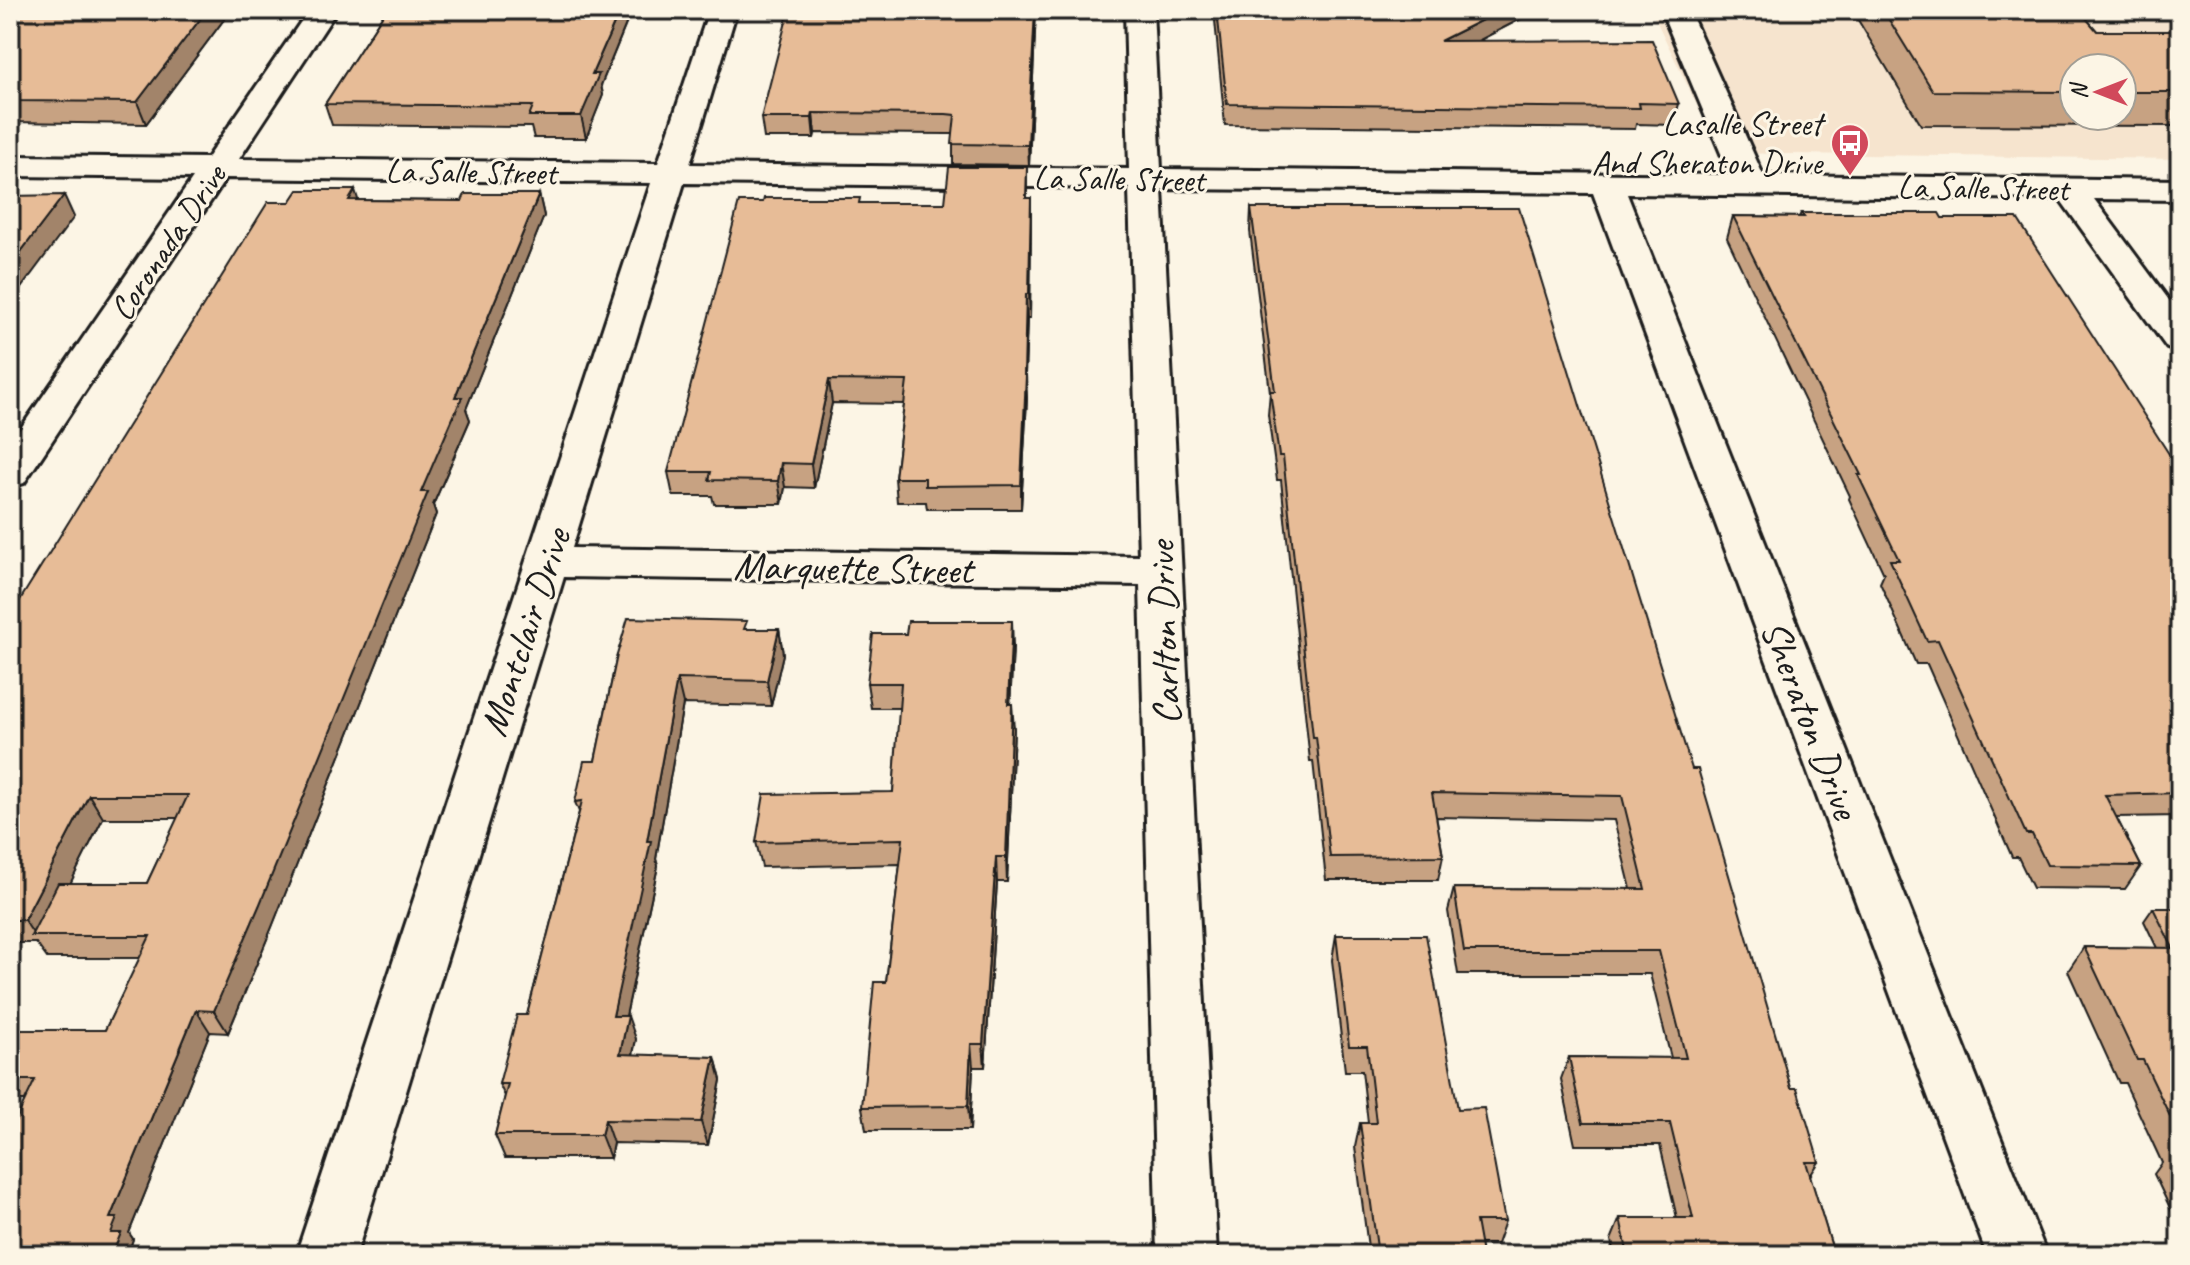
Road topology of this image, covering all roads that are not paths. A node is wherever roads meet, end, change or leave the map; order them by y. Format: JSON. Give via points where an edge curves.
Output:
{"nodes":[{"id":1,"x":323,"y":10,"type":"edge"},
{"id":2,"x":723,"y":10,"type":"edge"},
{"id":3,"x":1139,"y":10,"type":"edge"},
{"id":4,"x":1675,"y":10,"type":"edge"},
{"id":5,"x":10,"y":166,"type":"edge"},
{"id":6,"x":216,"y":168,"type":"junction"},
{"id":7,"x":671,"y":173,"type":"junction"},
{"id":8,"x":1145,"y":178,"type":"junction"},
{"id":9,"x":1606,"y":183,"type":"junction"},
{"id":10,"x":1751,"y":185,"type":"junction"},
{"id":11,"x":2069,"y":188,"type":"junction"},
{"id":12,"x":2180,"y":190,"type":"edge"},
{"id":13,"x":2180,"y":340,"type":"edge"},
{"id":14,"x":10,"y":474,"type":"edge"},
{"id":15,"x":546,"y":562,"type":"junction"},
{"id":16,"x":1160,"y":571,"type":"junction"},
{"id":17,"x":326,"y":1255,"type":"edge"},
{"id":18,"x":1187,"y":1255,"type":"edge"},
{"id":19,"x":2017,"y":1255,"type":"edge"}],
"edges":[{"from":1,"to":6,"type":"street","name":"Coronada Drive"},
{"from":2,"to":7,"type":"street","name":"Montclair Drive"},
{"from":3,"to":8,"type":"street","name":"Carlton Drive"},
{"from":4,"to":10,"type":"street"},
{"from":5,"to":6,"type":"street","name":"La Salle Street"},
{"from":6,"to":7,"type":"street","name":"La Salle Street"},
{"from":6,"to":14,"type":"street","name":"Coronada Drive"},
{"from":7,"to":8,"type":"street","name":"La Salle Street"},
{"from":7,"to":15,"type":"street","name":"Montclair Drive"},
{"from":8,"to":9,"type":"street","name":"La Salle Street"},
{"from":8,"to":16,"type":"street","name":"Carlton Drive"},
{"from":9,"to":10,"type":"street","name":"La Salle Street"},
{"from":9,"to":19,"type":"street","name":"Sheraton Drive"},
{"from":10,"to":11,"type":"street","name":"La Salle Street"},
{"from":11,"to":12,"type":"street","name":"La Salle Street"},
{"from":11,"to":13,"type":"street"},
{"from":15,"to":16,"type":"street","name":"Marquette Street"},
{"from":15,"to":17,"type":"street","name":"Montclair Drive"},
{"from":16,"to":18,"type":"street","name":"Carlton Drive"}]}
